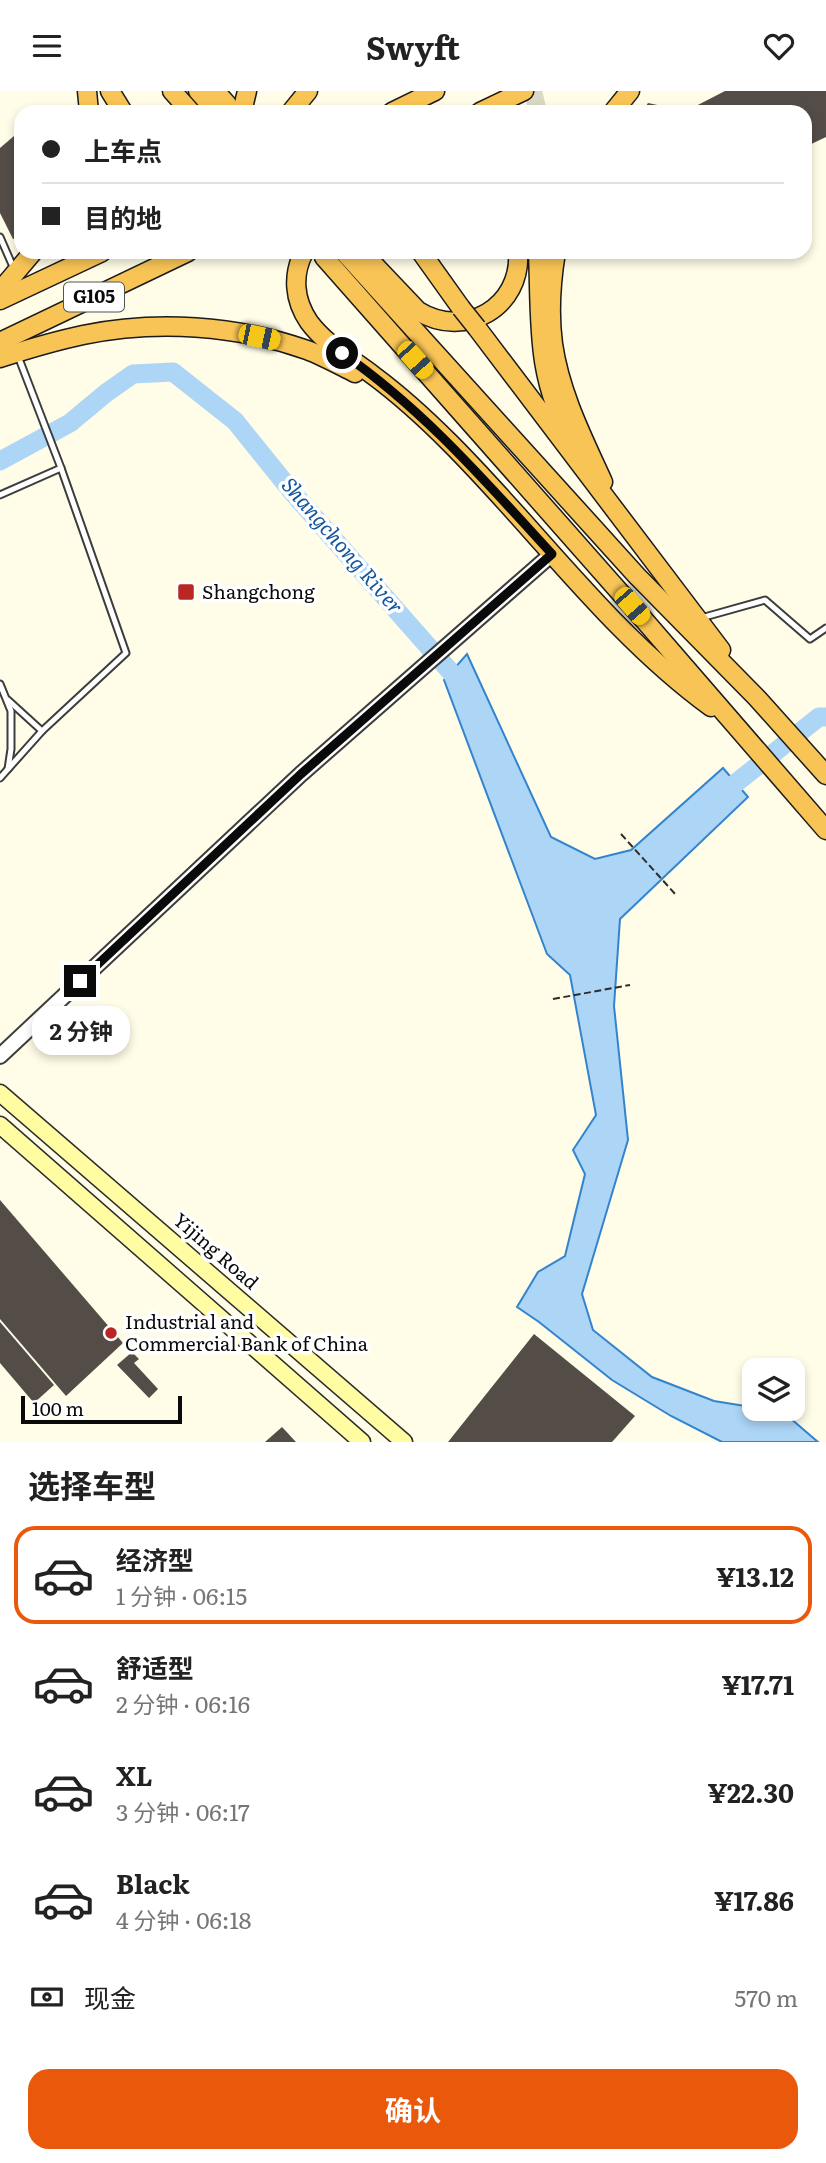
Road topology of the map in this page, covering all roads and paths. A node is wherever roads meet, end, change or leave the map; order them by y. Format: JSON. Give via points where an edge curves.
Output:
{"nodes":[{"id":1,"x":172,"y":91,"type":"edge"},
{"id":2,"x":198,"y":91,"type":"edge"},
{"id":3,"x":247,"y":91,"type":"edge"},
{"id":4,"x":309,"y":91,"type":"edge"},
{"id":5,"x":435,"y":91,"type":"edge"},
{"id":6,"x":524,"y":91,"type":"edge"},
{"id":7,"x":630,"y":91,"type":"edge"},
{"id":8,"x":185,"y":105,"type":"edge"},
{"id":9,"x":225,"y":105,"type":"edge"},
{"id":10,"x":297,"y":105,"type":"edge"},
{"id":11,"x":407,"y":105,"type":"edge"},
{"id":12,"x":495,"y":105,"type":"edge"},
{"id":13,"x":619,"y":105,"type":"edge"},
{"id":14,"x":0,"y":237,"type":"edge"},
{"id":15,"x":27,"y":259,"type":"edge"},
{"id":16,"x":87,"y":259,"type":"edge"},
{"id":17,"x":173,"y":259,"type":"edge"},
{"id":18,"x":301,"y":259,"type":"edge"},
{"id":19,"x":326,"y":259,"type":"edge"},
{"id":20,"x":350,"y":259,"type":"edge"},
{"id":21,"x":369,"y":259,"type":"edge"},
{"id":22,"x":426,"y":259,"type":"edge"},
{"id":23,"x":518,"y":259,"type":"edge"},
{"id":24,"x":538,"y":259,"type":"edge"},
{"id":25,"x":556,"y":259,"type":"edge"},
{"id":26,"x":16,"y":273,"type":"junction"},
{"id":27,"x":0,"y":291,"type":"edge"},
{"id":28,"x":0,"y":300,"type":"edge"},
{"id":29,"x":0,"y":342,"type":"edge"},
{"id":30,"x":8,"y":355,"type":"edge"},
{"id":31,"x":422,"y":417,"type":"junction"},
{"id":32,"x":61,"y":468,"type":"junction"},
{"id":33,"x":0,"y":495,"type":"edge"},
{"id":34,"x":631,"y":530,"type":"junction"},
{"id":35,"x":552,"y":554,"type":"junction"},
{"id":36,"x":698,"y":619,"type":"junction"},
{"id":37,"x":826,"y":628,"type":"edge"},
{"id":38,"x":0,"y":684,"type":"edge"},
{"id":39,"x":6,"y":698,"type":"junction"},
{"id":40,"x":757,"y":698,"type":"junction"},
{"id":41,"x":736,"y":726,"type":"junction"},
{"id":42,"x":42,"y":731,"type":"junction"},
{"id":43,"x":8,"y":769,"type":"junction"},
{"id":44,"x":824,"y":773,"type":"edge"},
{"id":45,"x":0,"y":778,"type":"edge"},
{"id":46,"x":826,"y":830,"type":"edge"},
{"id":47,"x":621,"y":834,"type":"dead end"},
{"id":48,"x":676,"y":895,"type":"dead end"},
{"id":49,"x":630,"y":985,"type":"dead end"},
{"id":50,"x":553,"y":999,"type":"dead end"},
{"id":51,"x":0,"y":1056,"type":"edge"},
{"id":52,"x":0,"y":1093,"type":"edge"},
{"id":53,"x":0,"y":1125,"type":"edge"},
{"id":54,"x":362,"y":1442,"type":"edge"},
{"id":55,"x":404,"y":1442,"type":"edge"}],
"edges":[{"from":1,"to":8,"type":"highway"},
{"from":2,"to":9,"type":"highway"},
{"from":3,"to":9,"type":"highway"},
{"from":4,"to":10,"type":"highway"},
{"from":5,"to":11,"type":"highway"},
{"from":6,"to":12,"type":"highway"},
{"from":7,"to":13,"type":"highway"},
{"from":14,"to":26,"type":"lane"},
{"from":15,"to":26,"type":"highway"},
{"from":16,"to":28,"type":"highway","number":"G105"},
{"from":17,"to":29,"type":"highway","number":"G105"},
{"from":18,"to":31,"type":"highway","via":[[296,288],[308,320]]},
{"from":19,"to":41,"type":"highway"},
{"from":20,"to":40,"type":"highway","via":[[637,576]]},
{"from":21,"to":23,"type":"highway","via":[[418,311],[443,323],[476,318],[500,305],[515,279]]},
{"from":22,"to":34,"type":"highway","bridge":true},
{"from":24,"to":34,"type":"highway","via":[[540,336],[551,390],[567,431]]},
{"from":25,"to":34,"type":"highway","via":[[552,316],[562,381],[577,426]]},
{"from":26,"to":27,"type":"highway"},
{"from":30,"to":31,"type":"highway","via":[[86,334],[126,329],[178,327],[241,333],[321,356],[394,394]]},
{"from":30,"to":32,"type":"lane","via":[[33,397]]},
{"from":31,"to":35,"type":"highway"},
{"from":32,"to":33,"type":"lane"},
{"from":32,"to":42,"type":"lane","via":[[126,653]]},
{"from":34,"to":36,"type":"highway"},
{"from":35,"to":41,"type":"highway","via":[[684,688]]},
{"from":35,"to":51,"type":"street","via":[[301,774]]},
{"from":36,"to":37,"type":"lane","via":[[765,600],[810,639]]},
{"from":36,"to":40,"type":"highway"},
{"from":38,"to":39,"type":"lane"},
{"from":39,"to":42,"type":"lane"},
{"from":39,"to":43,"type":"lane","via":[[11,711]]},
{"from":40,"to":44,"type":"highway"},
{"from":41,"to":46,"type":"highway"},
{"from":42,"to":43,"type":"lane"},
{"from":43,"to":45,"type":"lane"},
{"from":47,"to":48,"type":"path"},
{"from":49,"to":50,"type":"path"},
{"from":52,"to":55,"type":"main road","name":"Yijing Road"},
{"from":53,"to":54,"type":"main road"}]}
